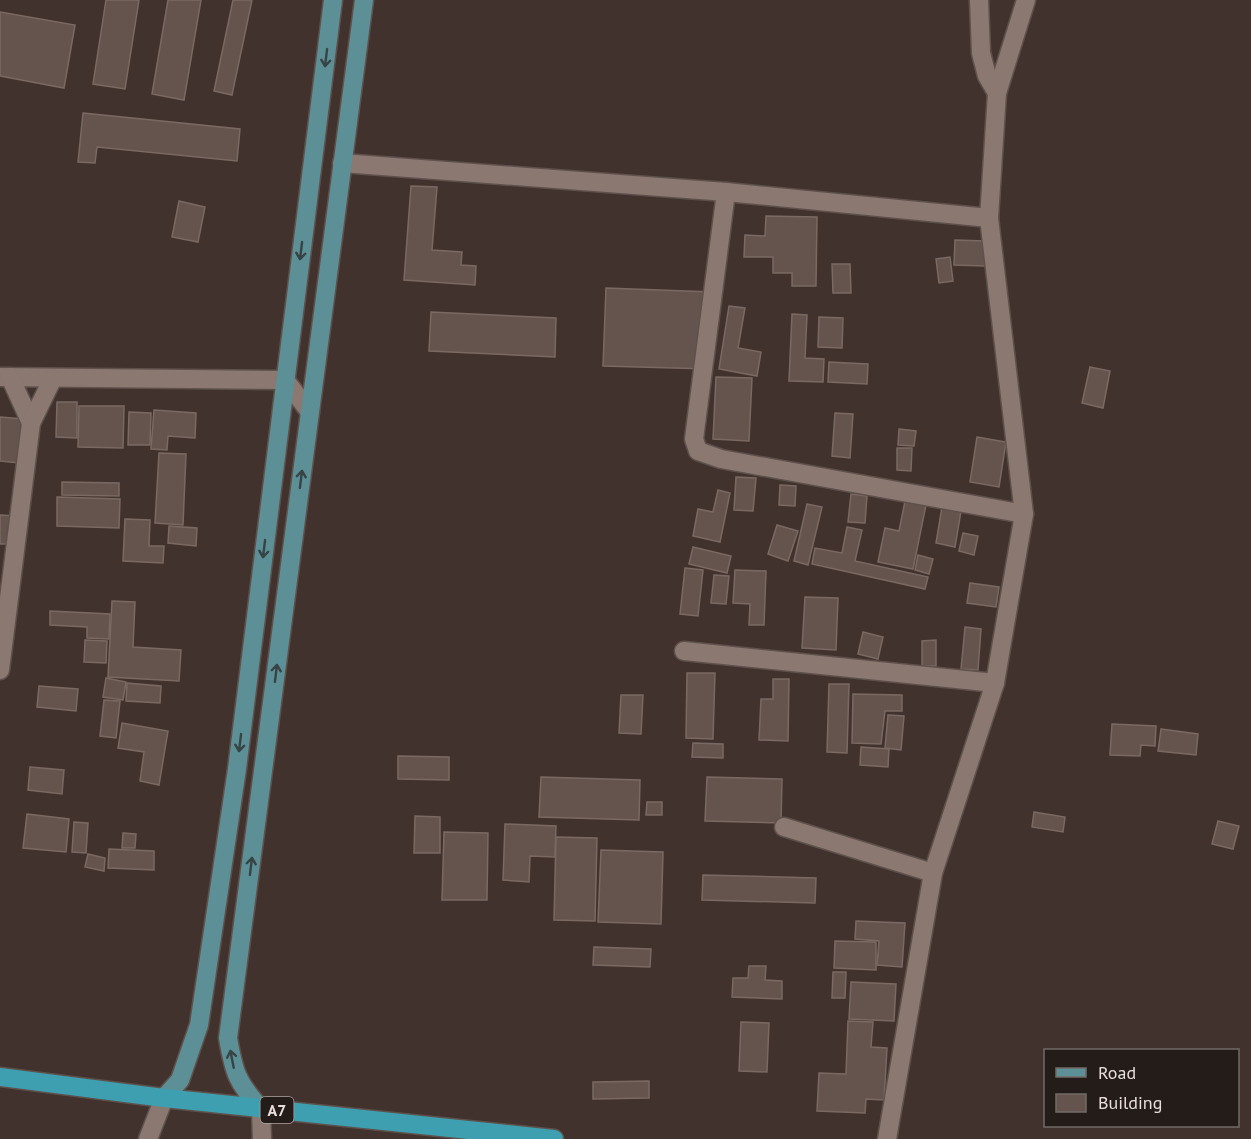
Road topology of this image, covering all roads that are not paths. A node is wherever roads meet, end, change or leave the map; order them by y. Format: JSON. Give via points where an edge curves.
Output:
{"nodes":[{"id":1,"x":333,"y":0,"type":"edge"},
{"id":2,"x":364,"y":0,"type":"edge"},
{"id":3,"x":979,"y":0,"type":"edge"},
{"id":4,"x":1026,"y":0,"type":"edge"},
{"id":5,"x":997,"y":93,"type":"junction"},
{"id":6,"x":342,"y":163,"type":"junction"},
{"id":7,"x":726,"y":192,"type":"junction"},
{"id":8,"x":989,"y":218,"type":"junction"},
{"id":9,"x":5,"y":377,"type":"edge"},
{"id":10,"x":52,"y":378,"type":"junction"},
{"id":11,"x":285,"y":380,"type":"junction"},
{"id":12,"x":310,"y":412,"type":"junction"},
{"id":13,"x":31,"y":423,"type":"junction"},
{"id":14,"x":1024,"y":513,"type":"junction"},
{"id":15,"x":684,"y":651,"type":"dead end"},
{"id":16,"x":0,"y":670,"type":"edge"},
{"id":17,"x":995,"y":683,"type":"junction"},
{"id":18,"x":784,"y":827,"type":"dead end"},
{"id":19,"x":933,"y":873,"type":"junction"},
{"id":20,"x":0,"y":1077,"type":"edge"},
{"id":21,"x":164,"y":1098,"type":"junction"},
{"id":22,"x":261,"y":1109,"type":"junction"},
{"id":23,"x":148,"y":1139,"type":"edge"},
{"id":24,"x":262,"y":1139,"type":"edge"},
{"id":25,"x":554,"y":1139,"type":"edge"},
{"id":26,"x":887,"y":1139,"type":"edge"}],
"edges":[{"from":1,"to":11,"type":"main road","one_way":true},
{"from":2,"to":6,"type":"main road"},
{"from":3,"to":5,"type":"street","via":[[981,53]]},
{"from":4,"to":5,"type":"street"},
{"from":5,"to":8,"type":"street"},
{"from":6,"to":7,"type":"street"},
{"from":6,"to":12,"type":"main road"},
{"from":7,"to":8,"type":"street"},
{"from":7,"to":14,"type":"street","via":[[694,439],[698,451],[721,459]]},
{"from":8,"to":14,"type":"street"},
{"from":9,"to":10,"type":"street"},
{"from":9,"to":13,"type":"street"},
{"from":10,"to":11,"type":"street"},
{"from":10,"to":13,"type":"street"},
{"from":11,"to":12,"type":"street"},
{"from":11,"to":21,"type":"main road","one_way":true,"via":[[237,769],[199,1025],[180,1080]]},
{"from":22,"to":12,"type":"main road","one_way":true,"via":[[240,1086],[228,1038]]},
{"from":13,"to":16,"type":"street"},
{"from":14,"to":17,"type":"street"},
{"from":15,"to":17,"type":"street"},
{"from":17,"to":19,"type":"street"},
{"from":18,"to":19,"type":"street"},
{"from":19,"to":26,"type":"street"},
{"from":20,"to":21,"type":"highway","number":"A7"},
{"from":21,"to":22,"type":"highway","number":"A7"},
{"from":21,"to":23,"type":"street"},
{"from":22,"to":24,"type":"street"},
{"from":22,"to":25,"type":"highway","number":"A7"}]}
